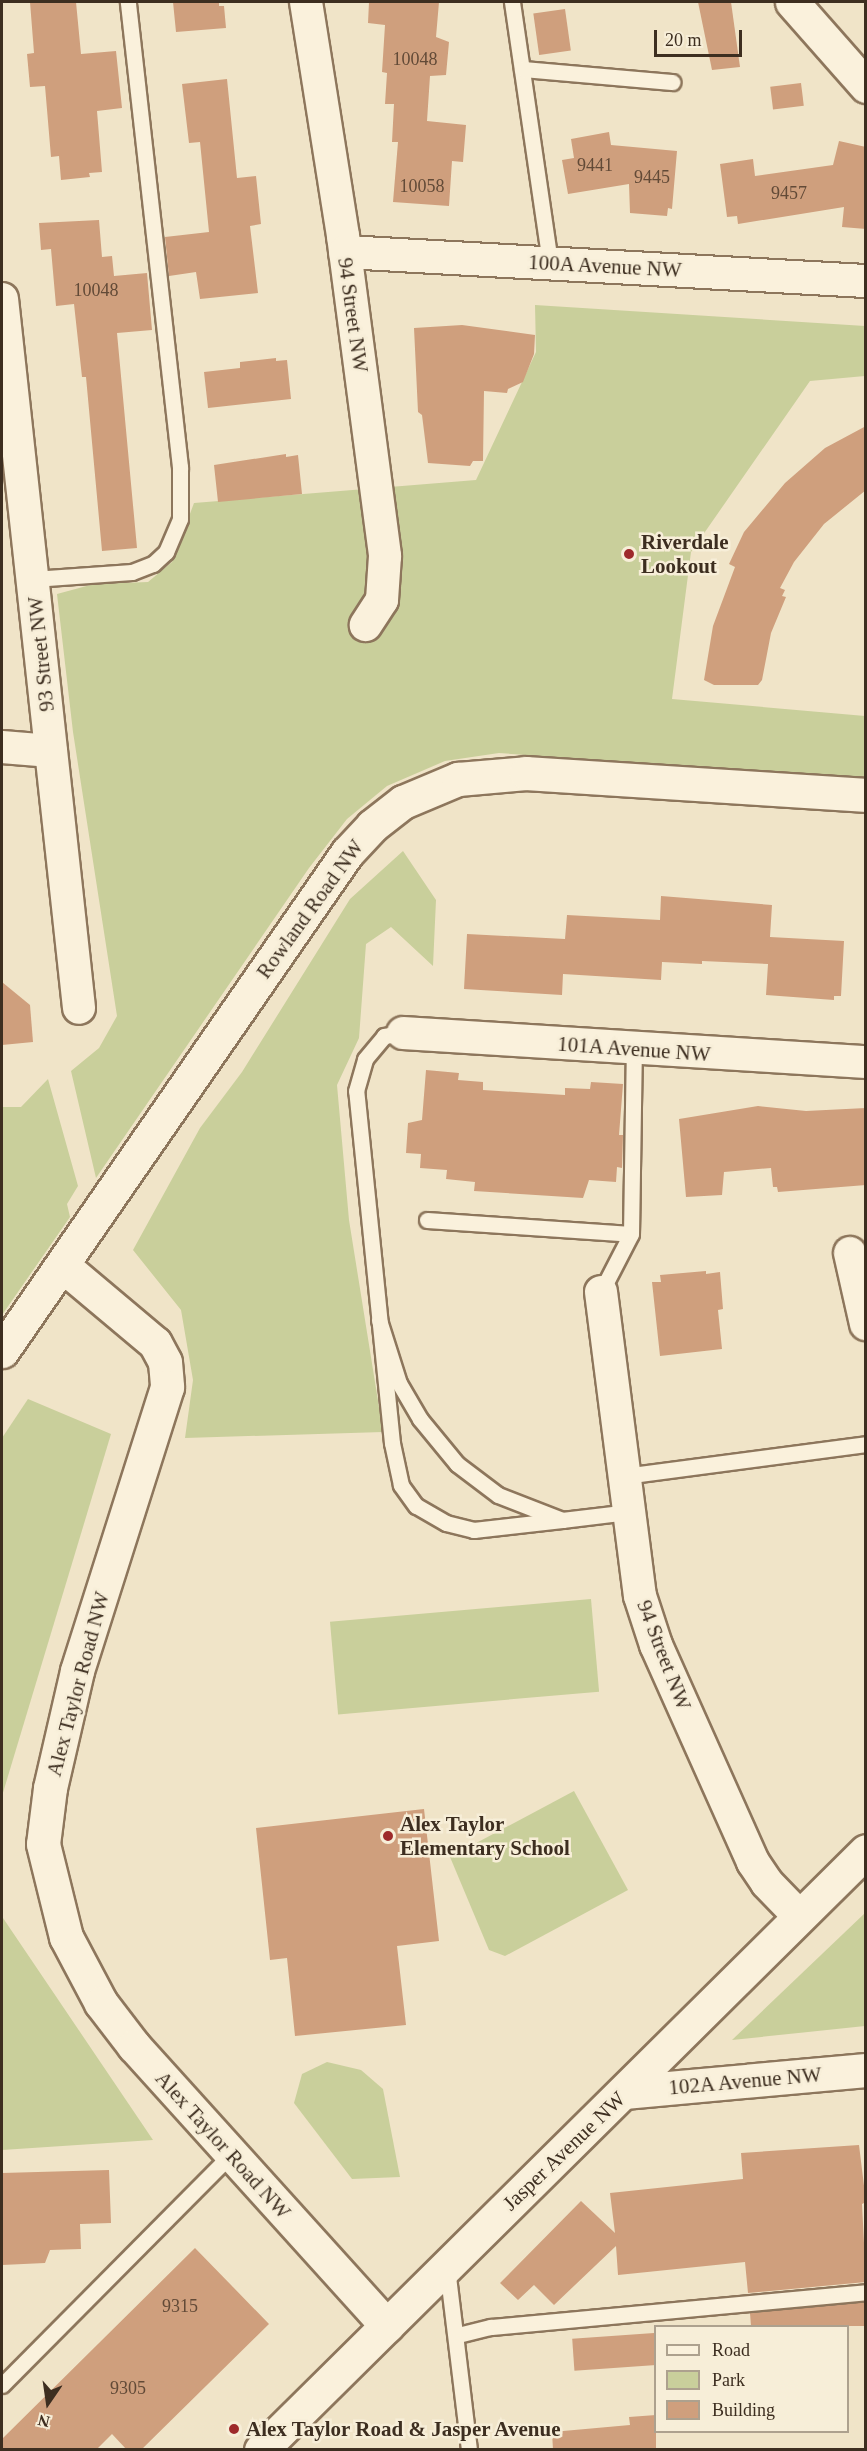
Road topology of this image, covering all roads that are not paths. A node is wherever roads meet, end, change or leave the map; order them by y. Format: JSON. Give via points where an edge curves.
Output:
{"nodes":[{"id":1,"x":128,"y":2,"type":"edge"},
{"id":2,"x":306,"y":2,"type":"edge"},
{"id":3,"x":512,"y":2,"type":"edge"},
{"id":4,"x":792,"y":2,"type":"edge"},
{"id":5,"x":522,"y":69,"type":"junction"},
{"id":6,"x":672,"y":82,"type":"dead end"},
{"id":7,"x":866,"y":86,"type":"edge"},
{"id":8,"x":345,"y":252,"type":"junction"},
{"id":9,"x":550,"y":262,"type":"junction"},
{"id":10,"x":866,"y":281,"type":"edge"},
{"id":11,"x":2,"y":299,"type":"edge"},
{"id":12,"x":33,"y":579,"type":"junction"},
{"id":13,"x":366,"y":625,"type":"dead end"},
{"id":14,"x":2,"y":747,"type":"edge"},
{"id":15,"x":51,"y":751,"type":"junction"},
{"id":16,"x":866,"y":795,"type":"edge"},
{"id":17,"x":79,"y":1008,"type":"dead end"},
{"id":18,"x":403,"y":1033,"type":"joint"},
{"id":19,"x":634,"y":1049,"type":"junction"},
{"id":20,"x":866,"y":1062,"type":"edge"},
{"id":21,"x":427,"y":1220,"type":"dead end"},
{"id":22,"x":631,"y":1234,"type":"junction"},
{"id":23,"x":850,"y":1253,"type":"dead end"},
{"id":24,"x":62,"y":1265,"type":"junction"},
{"id":25,"x":601,"y":1292,"type":"joint"},
{"id":26,"x":379,"y":1320,"type":"junction"},
{"id":27,"x":866,"y":1324,"type":"edge"},
{"id":28,"x":2,"y":1351,"type":"edge"},
{"id":29,"x":866,"y":1444,"type":"edge"},
{"id":30,"x":624,"y":1476,"type":"junction"},
{"id":31,"x":628,"y":1512,"type":"junction"},
{"id":32,"x":562,"y":1520,"type":"junction"},
{"id":33,"x":866,"y":1851,"type":"edge"},
{"id":34,"x":800,"y":1917,"type":"junction"},
{"id":35,"x":866,"y":2070,"type":"edge"},
{"id":36,"x":624,"y":2092,"type":"junction"},
{"id":37,"x":231,"y":2154,"type":"junction"},
{"id":38,"x":446,"y":2266,"type":"junction"},
{"id":39,"x":866,"y":2292,"type":"edge"},
{"id":40,"x":387,"y":2326,"type":"junction"},
{"id":41,"x":458,"y":2335,"type":"junction"},
{"id":42,"x":2,"y":2385,"type":"edge"},
{"id":43,"x":261,"y":2450,"type":"edge"},
{"id":44,"x":469,"y":2450,"type":"edge"}],
"edges":[{"from":1,"to":12,"type":"lane","via":[[180,467],[180,519],[166,552],[153,564],[132,572]]},
{"from":2,"to":8,"type":"street","name":"94 Street NW"},
{"from":3,"to":5,"type":"lane"},
{"from":4,"to":7,"type":"main road"},
{"from":5,"to":6,"type":"lane"},
{"from":5,"to":9,"type":"lane"},
{"from":8,"to":9,"type":"street","name":"100A Avenue NW"},
{"from":8,"to":13,"type":"street","name":"94 Street NW","via":[[385,556],[382,600]]},
{"from":9,"to":10,"type":"street","name":"100A Avenue NW"},
{"from":11,"to":12,"type":"street","name":"93 Street NW"},
{"from":12,"to":15,"type":"street","name":"93 Street NW"},
{"from":14,"to":15,"type":"street"},
{"from":15,"to":17,"type":"street","name":"93 Street NW"},
{"from":16,"to":24,"type":"main road","name":"Rowland Road NW","via":[[526,773],[458,779],[403,802],[372,826],[347,853]]},
{"from":18,"to":19,"type":"street","name":"101A Avenue NW"},
{"from":18,"to":26,"type":"lane","via":[[384,1036],[365,1059],[356,1091]]},
{"from":19,"to":20,"type":"street","name":"101A Avenue NW"},
{"from":19,"to":22,"type":"lane"},
{"from":21,"to":22,"type":"lane"},
{"from":22,"to":25,"type":"lane"},
{"from":23,"to":27,"type":"street"},
{"from":24,"to":28,"type":"main road","name":"Rowland Road NW"},
{"from":24,"to":37,"type":"main road","name":"Alex Taylor Road NW","via":[[155,1343],[165,1362],[167,1387],[60,1738],[44,1844],[50,1884],[66,1937],[100,2003]]},
{"from":25,"to":30,"type":"street","name":"94 Street NW"},
{"from":26,"to":32,"type":"lane","via":[[399,1383],[420,1419],[457,1464],[498,1495]]},
{"from":26,"to":32,"type":"lane","via":[[392,1443],[401,1485],[416,1506],[446,1523],[474,1530]]},
{"from":29,"to":30,"type":"lane"},
{"from":30,"to":31,"type":"street","name":"94 Street NW"},
{"from":31,"to":32,"type":"lane"},
{"from":31,"to":34,"type":"street","name":"94 Street NW","via":[[640,1596],[656,1645],[753,1862]]},
{"from":33,"to":34,"type":"main road","name":"Jasper Avenue NW"},
{"from":34,"to":36,"type":"main road","name":"Jasper Avenue NW"},
{"from":35,"to":36,"type":"main road","name":"102A Avenue NW"},
{"from":36,"to":38,"type":"main road","name":"Jasper Avenue NW"},
{"from":37,"to":40,"type":"main road","name":"Alex Taylor Road NW"},
{"from":37,"to":42,"type":"lane"},
{"from":38,"to":40,"type":"main road","name":"Jasper Avenue NW"},
{"from":38,"to":41,"type":"lane"},
{"from":39,"to":41,"type":"lane","via":[[491,2327]]},
{"from":40,"to":43,"type":"main road","name":"Jasper Avenue NW"},
{"from":41,"to":44,"type":"lane"}]}
